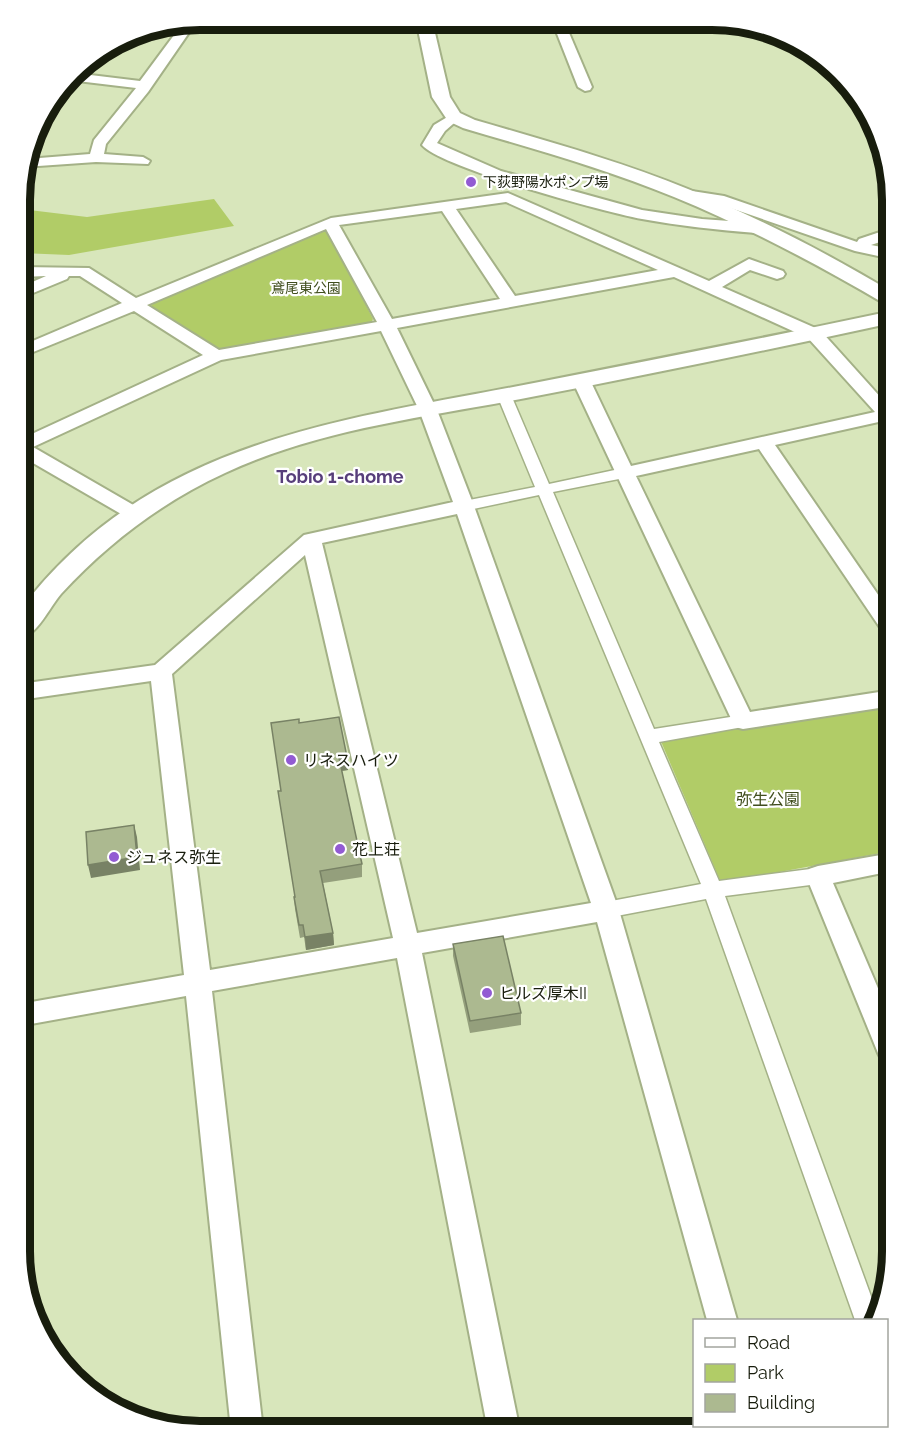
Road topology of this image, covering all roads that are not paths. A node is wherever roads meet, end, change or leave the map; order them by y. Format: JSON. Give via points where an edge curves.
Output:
{"nodes":[{"id":1,"x":426,"y":30,"type":"edge"},
{"id":2,"x":562,"y":30,"type":"edge"},
{"id":3,"x":184,"y":31,"type":"edge"},
{"id":4,"x":82,"y":78,"type":"edge"},
{"id":5,"x":144,"y":85,"type":"junction"},
{"id":6,"x":585,"y":87,"type":"dead end"},
{"id":7,"x":454,"y":117,"type":"junction"},
{"id":8,"x":96,"y":158,"type":"junction"},
{"id":9,"x":143,"y":161,"type":"dead end"},
{"id":10,"x":35,"y":162,"type":"edge"},
{"id":11,"x":679,"y":193,"type":"junction"},
{"id":12,"x":447,"y":206,"type":"junction"},
{"id":13,"x":331,"y":224,"type":"junction"},
{"id":14,"x":756,"y":228,"type":"junction"},
{"id":15,"x":882,"y":236,"type":"edge"},
{"id":16,"x":861,"y":248,"type":"junction"},
{"id":17,"x":882,"y":252,"type":"edge"},
{"id":18,"x":75,"y":271,"type":"junction"},
{"id":19,"x":30,"y":272,"type":"edge"},
{"id":20,"x":675,"y":272,"type":"junction"},
{"id":21,"x":777,"y":274,"type":"dead end"},
{"id":22,"x":711,"y":287,"type":"junction"},
{"id":23,"x":30,"y":289,"type":"edge"},
{"id":24,"x":882,"y":294,"type":"edge"},
{"id":25,"x":510,"y":302,"type":"junction"},
{"id":26,"x":134,"y":304,"type":"junction"},
{"id":27,"x":882,"y":319,"type":"edge"},
{"id":28,"x":387,"y":325,"type":"junction"},
{"id":29,"x":814,"y":334,"type":"junction"},
{"id":30,"x":30,"y":348,"type":"edge"},
{"id":31,"x":216,"y":356,"type":"junction"},
{"id":32,"x":581,"y":380,"type":"junction"},
{"id":33,"x":504,"y":395,"type":"junction"},
{"id":34,"x":882,"y":409,"type":"edge"},
{"id":35,"x":428,"y":410,"type":"junction"},
{"id":36,"x":882,"y":420,"type":"edge"},
{"id":37,"x":763,"y":442,"type":"junction"},
{"id":38,"x":30,"y":443,"type":"edge"},
{"id":39,"x":30,"y":452,"type":"edge"},
{"id":40,"x":624,"y":473,"type":"junction"},
{"id":41,"x":543,"y":489,"type":"junction"},
{"id":42,"x":464,"y":506,"type":"junction"},
{"id":43,"x":135,"y":514,"type":"junction"},
{"id":44,"x":311,"y":539,"type":"junction"},
{"id":45,"x":30,"y":614,"type":"edge"},
{"id":46,"x":882,"y":615,"type":"edge"},
{"id":47,"x":160,"y":672,"type":"junction"},
{"id":48,"x":30,"y":691,"type":"edge"},
{"id":49,"x":882,"y":700,"type":"edge"},
{"id":50,"x":743,"y":721,"type":"junction"},
{"id":51,"x":648,"y":737,"type":"junction"},
{"id":52,"x":882,"y":864,"type":"edge"},
{"id":53,"x":818,"y":876,"type":"junction"},
{"id":54,"x":713,"y":890,"type":"junction"},
{"id":55,"x":606,"y":910,"type":"junction"},
{"id":56,"x":408,"y":947,"type":"junction"},
{"id":57,"x":198,"y":982,"type":"junction"},
{"id":58,"x":30,"y":1013,"type":"edge"},
{"id":59,"x":882,"y":1029,"type":"edge"},
{"id":60,"x":722,"y":1319,"type":"edge"},
{"id":61,"x":867,"y":1319,"type":"edge"},
{"id":62,"x":246,"y":1421,"type":"edge"},
{"id":63,"x":502,"y":1421,"type":"edge"}],
"edges":[{"from":1,"to":7,"type":"street","via":[[441,97]]},
{"from":2,"to":6,"type":"street"},
{"from":3,"to":5,"type":"street"},
{"from":4,"to":5,"type":"street"},
{"from":5,"to":8,"type":"street","via":[[99,143]]},
{"from":7,"to":11,"type":"street"},
{"from":7,"to":14,"type":"street","via":[[439,128],[429,145],[496,174],[641,214]]},
{"from":8,"to":9,"type":"street"},
{"from":8,"to":10,"type":"street"},
{"from":11,"to":14,"type":"street"},
{"from":11,"to":16,"type":"street","via":[[719,199]]},
{"from":12,"to":13,"type":"street"},
{"from":12,"to":20,"type":"street","via":[[508,197]]},
{"from":12,"to":25,"type":"street"},
{"from":13,"to":26,"type":"street"},
{"from":13,"to":28,"type":"street"},
{"from":14,"to":24,"type":"street"},
{"from":15,"to":16,"type":"street","via":[[865,242]]},
{"from":16,"to":17,"type":"street"},
{"from":18,"to":19,"type":"street"},
{"from":18,"to":23,"type":"street"},
{"from":18,"to":26,"type":"street","via":[[83,271]]},
{"from":20,"to":22,"type":"street"},
{"from":20,"to":25,"type":"street"},
{"from":21,"to":22,"type":"street","via":[[749,264]]},
{"from":22,"to":29,"type":"street"},
{"from":25,"to":28,"type":"street"},
{"from":26,"to":30,"type":"street"},
{"from":26,"to":31,"type":"street"},
{"from":27,"to":29,"type":"street"},
{"from":28,"to":31,"type":"street"},
{"from":28,"to":35,"type":"street"},
{"from":29,"to":32,"type":"street"},
{"from":29,"to":34,"type":"street"},
{"from":31,"to":38,"type":"street"},
{"from":32,"to":33,"type":"street"},
{"from":32,"to":40,"type":"street"},
{"from":33,"to":35,"type":"street"},
{"from":33,"to":41,"type":"street"},
{"from":35,"to":42,"type":"street"},
{"from":35,"to":43,"type":"street","via":[[365,420],[295,438],[221,467]]},
{"from":36,"to":37,"type":"street"},
{"from":37,"to":40,"type":"street"},
{"from":37,"to":46,"type":"street"},
{"from":39,"to":43,"type":"street"},
{"from":40,"to":41,"type":"street"},
{"from":40,"to":50,"type":"street"},
{"from":41,"to":42,"type":"street"},
{"from":41,"to":51,"type":"street"},
{"from":42,"to":44,"type":"street"},
{"from":42,"to":55,"type":"street"},
{"from":43,"to":45,"type":"street","via":[[100,539]]},
{"from":44,"to":47,"type":"street"},
{"from":44,"to":56,"type":"street"},
{"from":47,"to":48,"type":"street"},
{"from":47,"to":57,"type":"street"},
{"from":49,"to":50,"type":"street"},
{"from":50,"to":51,"type":"street"},
{"from":51,"to":54,"type":"street"},
{"from":52,"to":53,"type":"street"},
{"from":53,"to":54,"type":"street"},
{"from":53,"to":59,"type":"street"},
{"from":54,"to":55,"type":"street"},
{"from":54,"to":61,"type":"street"},
{"from":55,"to":56,"type":"street"},
{"from":55,"to":60,"type":"street"},
{"from":56,"to":57,"type":"street"},
{"from":56,"to":63,"type":"street"},
{"from":57,"to":58,"type":"street"},
{"from":57,"to":62,"type":"street"}]}
